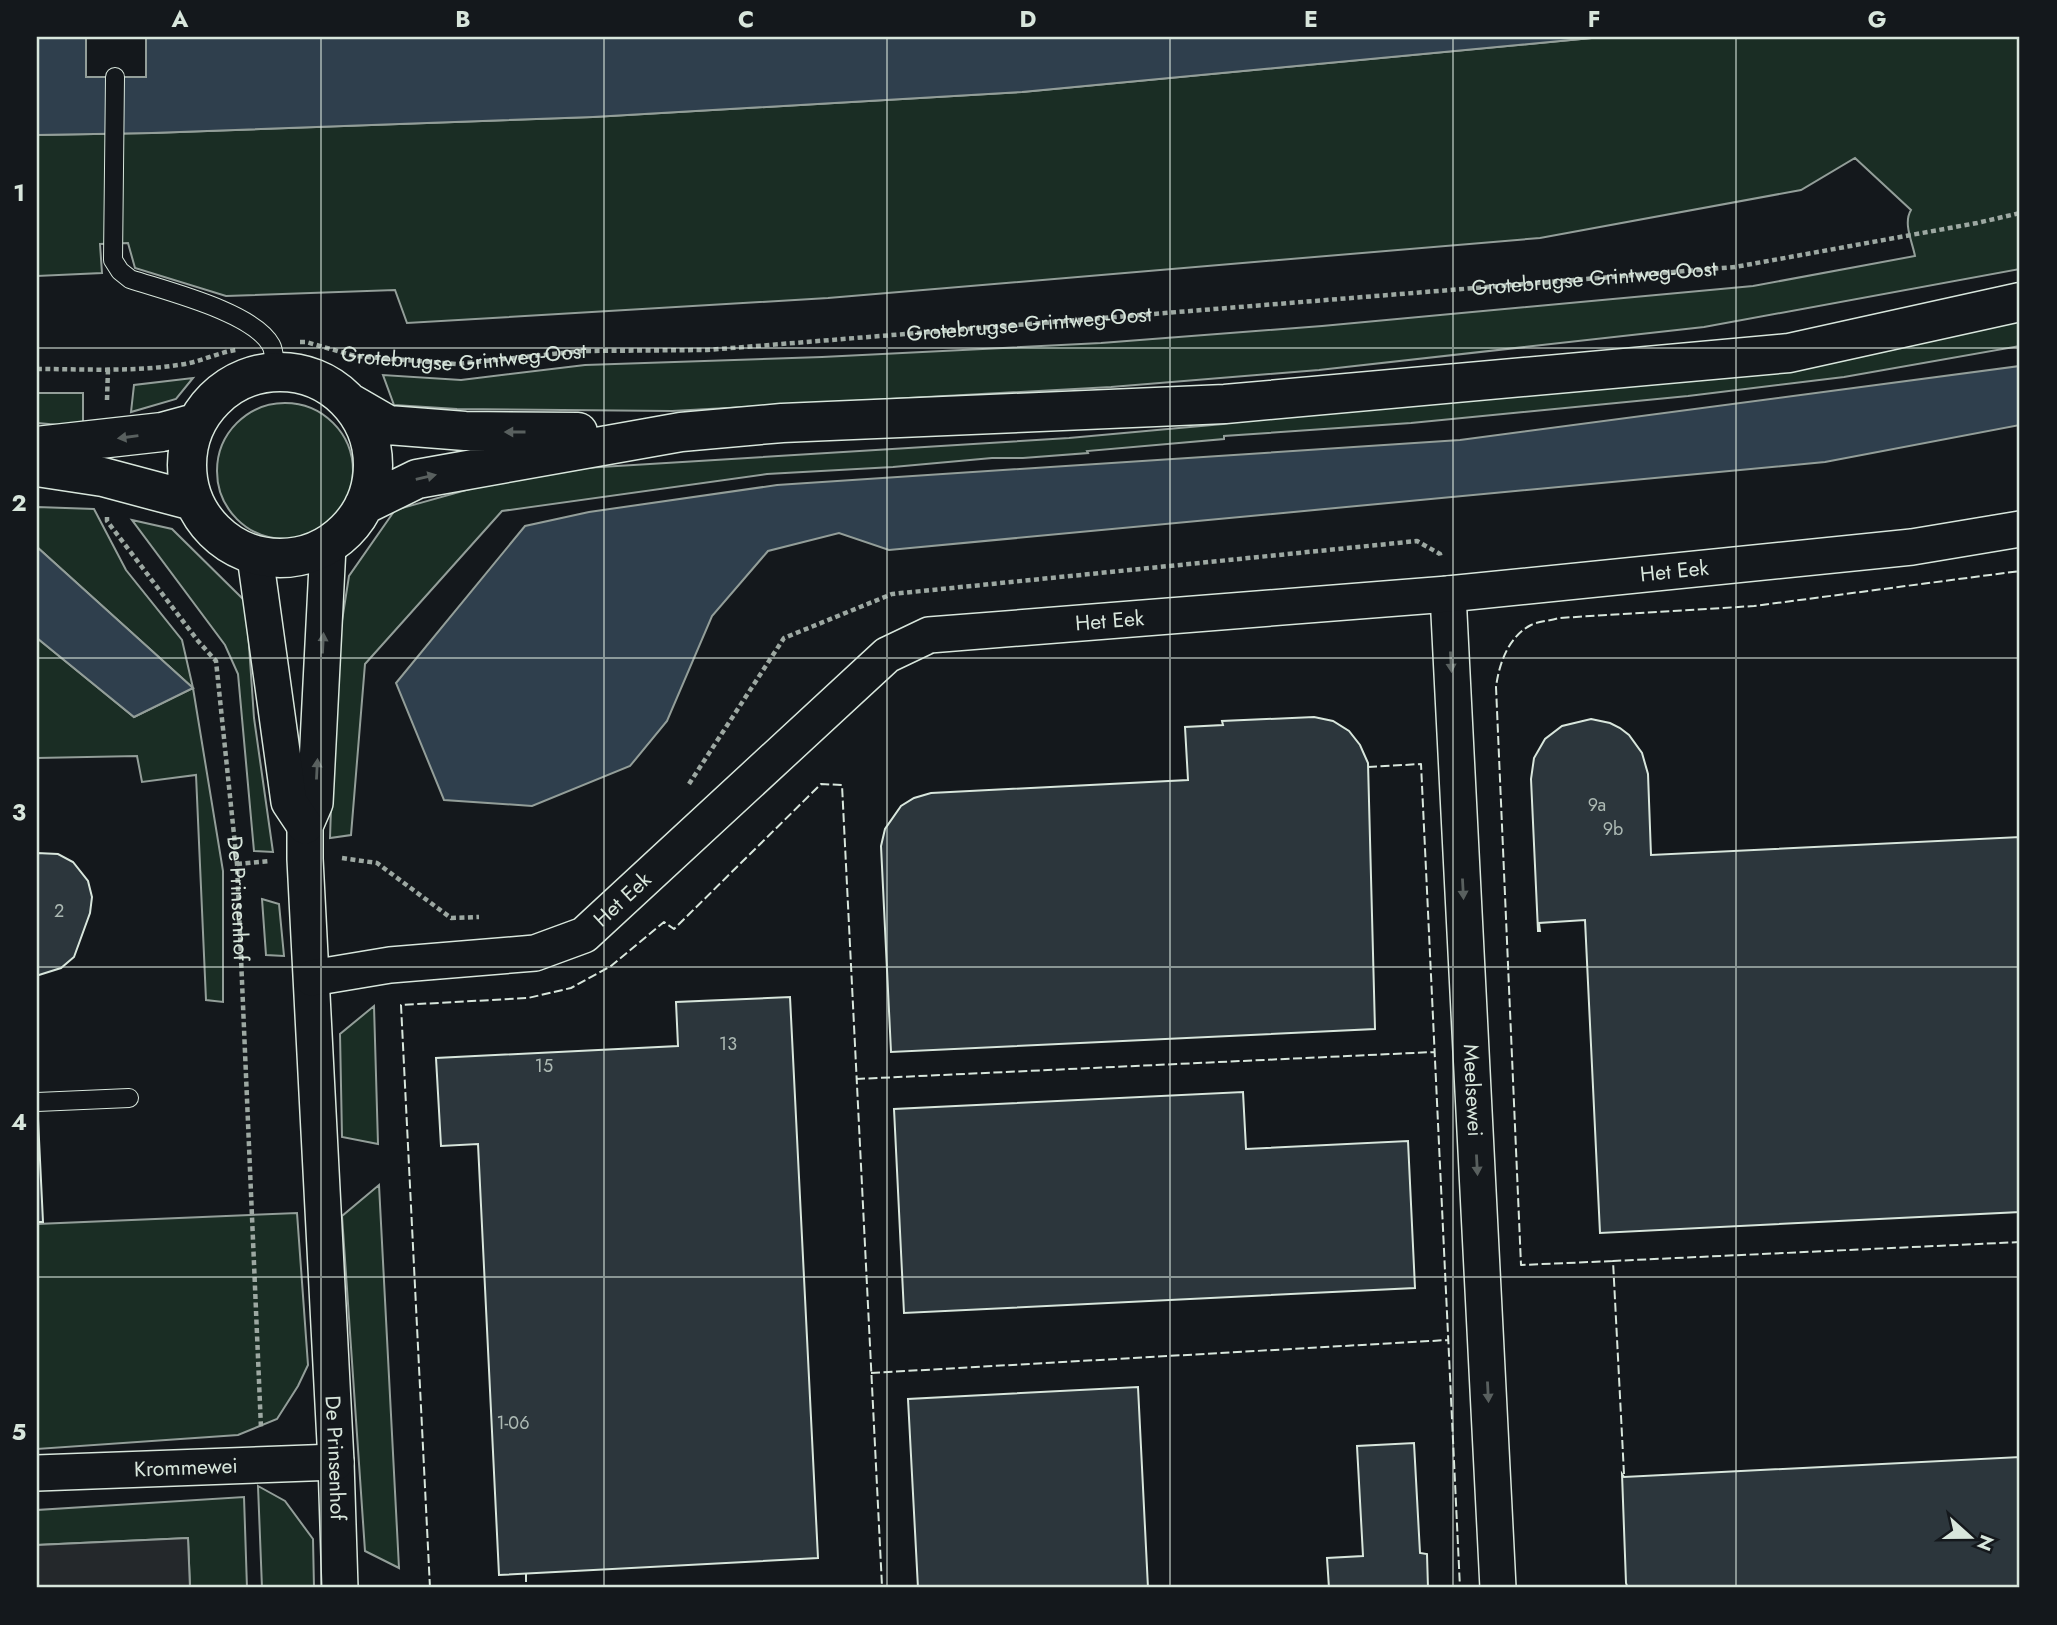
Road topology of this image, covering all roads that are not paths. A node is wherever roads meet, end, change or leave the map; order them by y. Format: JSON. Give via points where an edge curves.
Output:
{"nodes":[{"id":1,"x":115,"y":77,"type":"dead end"},
{"id":2,"x":2020,"y":302,"type":"edge"},
{"id":3,"x":273,"y":359,"type":"junction"},
{"id":4,"x":350,"y":403,"type":"junction"},
{"id":5,"x":195,"y":423,"type":"junction"},
{"id":6,"x":681,"y":432,"type":"junction"},
{"id":7,"x":37,"y":446,"type":"edge"},
{"id":8,"x":37,"y":467,"type":"edge"},
{"id":9,"x":193,"y":500,"type":"junction"},
{"id":10,"x":364,"y":505,"type":"junction"},
{"id":11,"x":2020,"y":529,"type":"edge"},
{"id":12,"x":328,"y":546,"type":"junction"},
{"id":13,"x":255,"y":556,"type":"junction"},
{"id":14,"x":1448,"y":594,"type":"junction"},
{"id":15,"x":305,"y":826,"type":"junction"},
{"id":16,"x":312,"y":978,"type":"junction"},
{"id":17,"x":129,"y":1098,"type":"dead end"},
{"id":18,"x":37,"y":1102,"type":"edge"},
{"id":19,"x":336,"y":1462,"type":"junction"},
{"id":20,"x":37,"y":1473,"type":"edge"},
{"id":21,"x":340,"y":1588,"type":"edge"},
{"id":22,"x":1498,"y":1588,"type":"edge"}],
"edges":[{"from":1,"to":3,"type":"lane","via":[[113,260],[130,279],[233,314],[251,325]]},
{"from":2,"to":6,"type":"street","via":[[1788,353],[1225,404],[782,423]]},
{"from":3,"to":4,"type":"street","via":[[326,383]]},
{"from":3,"to":5,"type":"street","via":[[265,372],[235,382],[212,400]]},
{"from":6,"to":4,"type":"street","one_way":true,"via":[[465,432],[388,425]]},
{"from":4,"to":10,"type":"street","via":[[365,426],[372,452],[372,479]]},
{"from":5,"to":7,"type":"street","one_way":true,"via":[[162,432]]},
{"from":5,"to":9,"type":"street","via":[[187,448],[186,475]]},
{"from":10,"to":6,"type":"street","one_way":true,"via":[[417,479]]},
{"from":8,"to":9,"type":"street","via":[[103,477]]},
{"from":9,"to":13,"type":"street","via":[[207,525],[229,544]]},
{"from":10,"to":12,"type":"street","via":[[349,528]]},
{"from":11,"to":14,"type":"street","name":"Het Eek","via":[[1912,547]]},
{"from":12,"to":13,"type":"street","via":[[280,559]]},
{"from":15,"to":12,"type":"street","name":"De Prinsenhof","one_way":true,"via":[[315,803]]},
{"from":13,"to":15,"type":"street","name":"De Prinsenhof","via":[[289,802]]},
{"from":14,"to":16,"type":"street","name":"Het Eek","via":[[929,635],[887,655],[584,935],[536,953],[390,965]]},
{"from":14,"to":22,"type":"street","name":"Meelsewei","one_way":true},
{"from":15,"to":16,"type":"street","name":"De Prinsenhof"},
{"from":16,"to":19,"type":"street","name":"De Prinsenhof"},
{"from":17,"to":18,"type":"lane"},
{"from":19,"to":20,"type":"street","name":"Krommewei"},
{"from":19,"to":21,"type":"street","name":"De Prinsenhof"}]}
